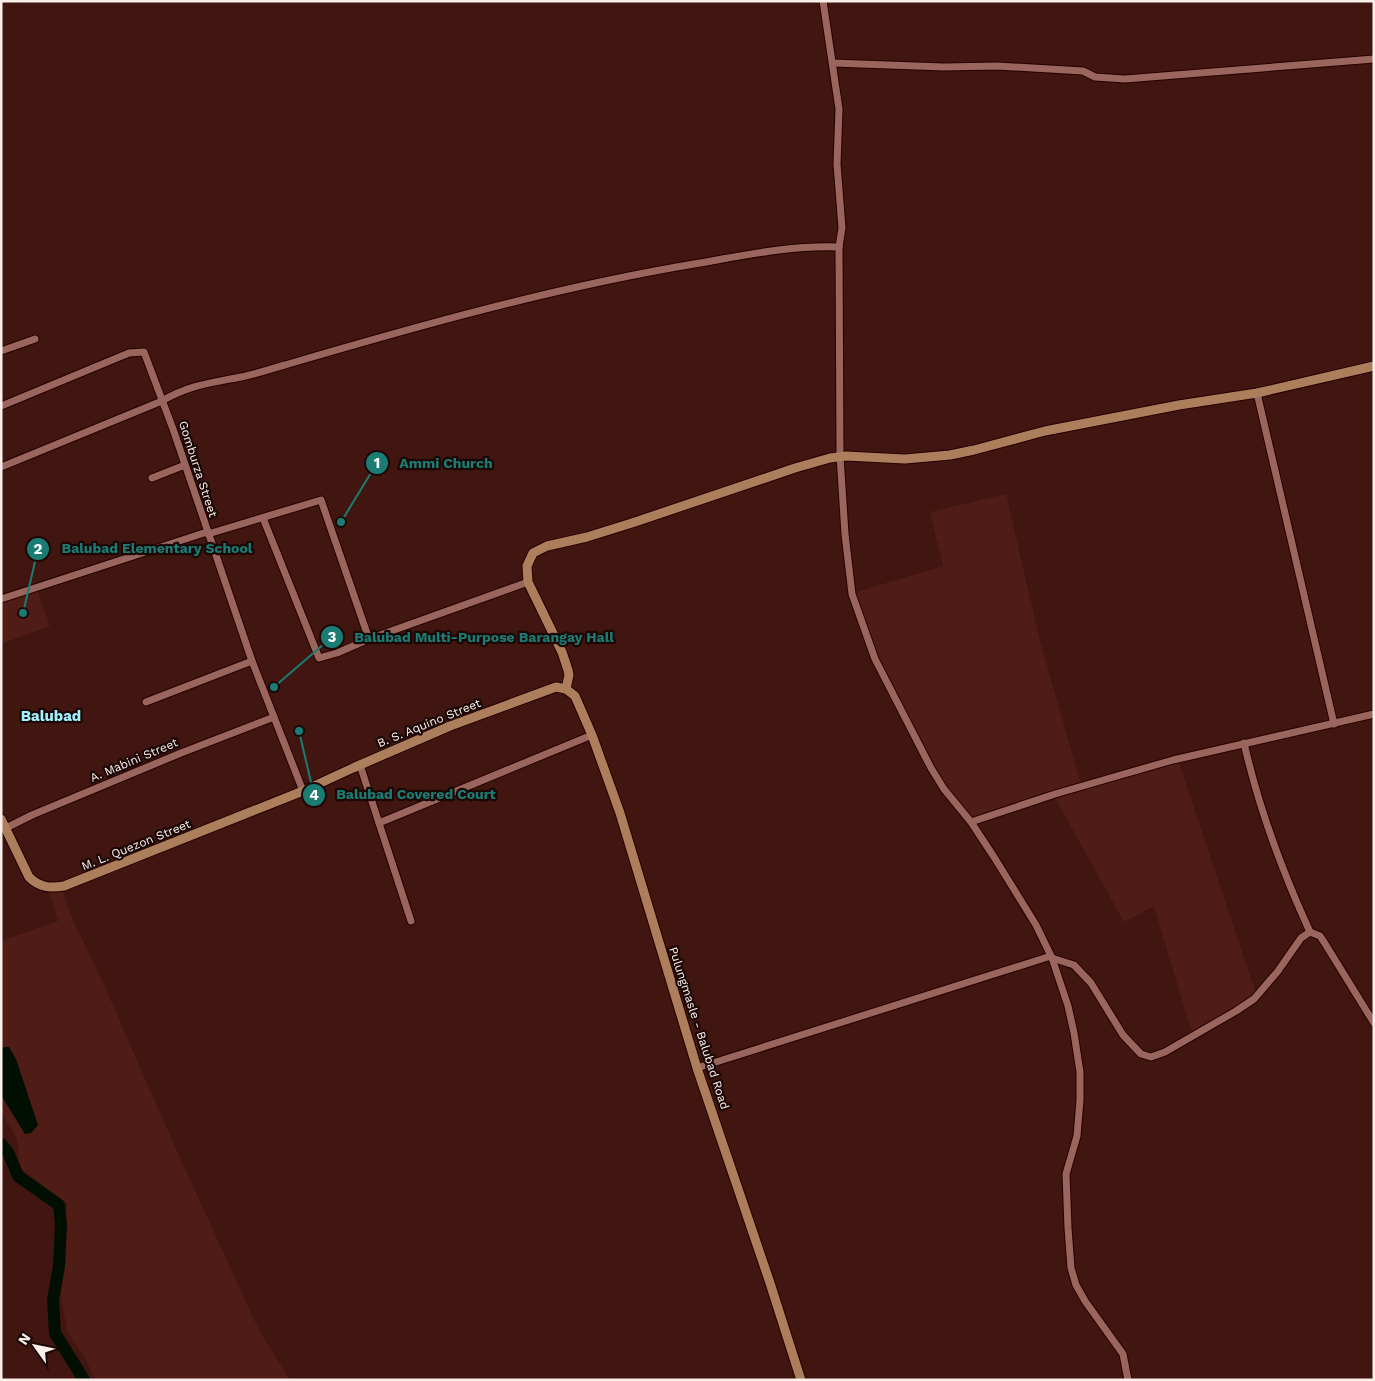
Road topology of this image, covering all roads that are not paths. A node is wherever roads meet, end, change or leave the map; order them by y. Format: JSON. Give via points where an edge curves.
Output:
{"nodes":[{"id":1,"x":823,"y":1,"type":"edge"},
{"id":2,"x":1374,"y":59,"type":"edge"},
{"id":3,"x":833,"y":62,"type":"junction"},
{"id":4,"x":839,"y":247,"type":"junction"},
{"id":5,"x":35,"y":339,"type":"dead end"},
{"id":6,"x":1,"y":351,"type":"edge"},
{"id":7,"x":1374,"y":366,"type":"edge"},
{"id":8,"x":1257,"y":393,"type":"junction"},
{"id":9,"x":162,"y":401,"type":"junction"},
{"id":10,"x":1,"y":406,"type":"edge"},
{"id":11,"x":840,"y":456,"type":"junction"},
{"id":12,"x":185,"y":465,"type":"junction"},
{"id":13,"x":1,"y":467,"type":"edge"},
{"id":14,"x":152,"y":478,"type":"dead end"},
{"id":15,"x":263,"y":518,"type":"junction"},
{"id":16,"x":207,"y":533,"type":"junction"},
{"id":17,"x":528,"y":582,"type":"junction"},
{"id":18,"x":1,"y":599,"type":"edge"},
{"id":19,"x":369,"y":639,"type":"junction"},
{"id":20,"x":252,"y":661,"type":"junction"},
{"id":21,"x":566,"y":689,"type":"junction"},
{"id":22,"x":146,"y":702,"type":"dead end"},
{"id":23,"x":1374,"y":714,"type":"edge"},
{"id":24,"x":274,"y":717,"type":"junction"},
{"id":25,"x":1334,"y":724,"type":"junction"},
{"id":26,"x":592,"y":735,"type":"junction"},
{"id":27,"x":1244,"y":743,"type":"junction"},
{"id":28,"x":360,"y":765,"type":"junction"},
{"id":29,"x":303,"y":791,"type":"junction"},
{"id":30,"x":1,"y":819,"type":"edge"},
{"id":31,"x":971,"y":822,"type":"junction"},
{"id":32,"x":379,"y":823,"type":"junction"},
{"id":33,"x":6,"y":828,"type":"junction"},
{"id":34,"x":411,"y":921,"type":"dead end"},
{"id":35,"x":1310,"y":932,"type":"junction"},
{"id":36,"x":1052,"y":957,"type":"junction"},
{"id":37,"x":1374,"y":1023,"type":"edge"},
{"id":38,"x":697,"y":1068,"type":"junction"},
{"id":39,"x":800,"y":1380,"type":"edge"},
{"id":40,"x":1128,"y":1380,"type":"edge"}],
"edges":[{"from":1,"to":3,"type":"street"},
{"from":2,"to":3,"type":"street","via":[[1125,79],[1095,77],[1083,71]]},
{"from":3,"to":4,"type":"street","via":[[839,109],[842,228]]},
{"from":4,"to":9,"type":"street","via":[[765,252],[526,299],[253,374],[193,386]]},
{"from":4,"to":11,"type":"street"},
{"from":5,"to":6,"type":"street"},
{"from":7,"to":8,"type":"street"},
{"from":8,"to":11,"type":"street","via":[[1045,430],[950,455],[905,459]]},
{"from":8,"to":25,"type":"street"},
{"from":9,"to":10,"type":"street","name":"Gomburza Street","via":[[144,352],[129,353]]},
{"from":9,"to":12,"type":"street","name":"Gomburza Street"},
{"from":9,"to":13,"type":"street"},
{"from":11,"to":17,"type":"street","via":[[587,537],[547,546],[533,554],[526,566]]},
{"from":11,"to":31,"type":"street","via":[[852,594],[862,624],[889,689],[931,768]]},
{"from":12,"to":14,"type":"street"},
{"from":12,"to":16,"type":"street","name":"Gomburza Street"},
{"from":15,"to":16,"type":"street"},
{"from":15,"to":19,"type":"street","via":[[319,658]]},
{"from":15,"to":19,"type":"street","via":[[321,500]]},
{"from":16,"to":18,"type":"street"},
{"from":16,"to":20,"type":"street","name":"Gomburza Street"},
{"from":17,"to":19,"type":"street"},
{"from":17,"to":21,"type":"street","via":[[562,652],[569,675]]},
{"from":20,"to":22,"type":"street"},
{"from":20,"to":24,"type":"street","name":"Gomburza Street"},
{"from":21,"to":26,"type":"street","name":"Pulungmasle - Balubad Road","via":[[575,696]]},
{"from":21,"to":28,"type":"street","name":"B. S. Aquino Street","via":[[556,687],[450,726]]},
{"from":23,"to":25,"type":"street"},
{"from":24,"to":29,"type":"street","name":"Gomburza Street"},
{"from":24,"to":33,"type":"street","name":"A. Mabini Street"},
{"from":25,"to":27,"type":"street"},
{"from":26,"to":32,"type":"street"},
{"from":26,"to":38,"type":"street","name":"Pulungmasle - Balubad Road","via":[[620,813]]},
{"from":27,"to":31,"type":"street","via":[[1111,778]]},
{"from":27,"to":35,"type":"street","via":[[1252,778],[1282,867]]},
{"from":28,"to":29,"type":"street","name":"B. S. Aquino Street"},
{"from":28,"to":32,"type":"street"},
{"from":29,"to":33,"type":"street","name":"M. L. Quezon Street","via":[[83,879],[51,888],[44,888],[29,877]]},
{"from":30,"to":33,"type":"street","name":"M. L. Quezon Street"},
{"from":31,"to":36,"type":"street","via":[[1036,925]]},
{"from":32,"to":34,"type":"street"},
{"from":35,"to":36,"type":"street","via":[[1301,938],[1254,999],[1166,1052],[1151,1057],[1141,1054],[1123,1035],[1091,983],[1074,965]]},
{"from":35,"to":37,"type":"street","via":[[1320,936]]},
{"from":36,"to":38,"type":"street"},
{"from":36,"to":40,"type":"street","via":[[1068,1006],[1080,1072],[1077,1136],[1066,1174],[1071,1268],[1085,1301],[1123,1354]]},
{"from":38,"to":39,"type":"street","name":"Pulungmasle - Balubad Road"}]}
